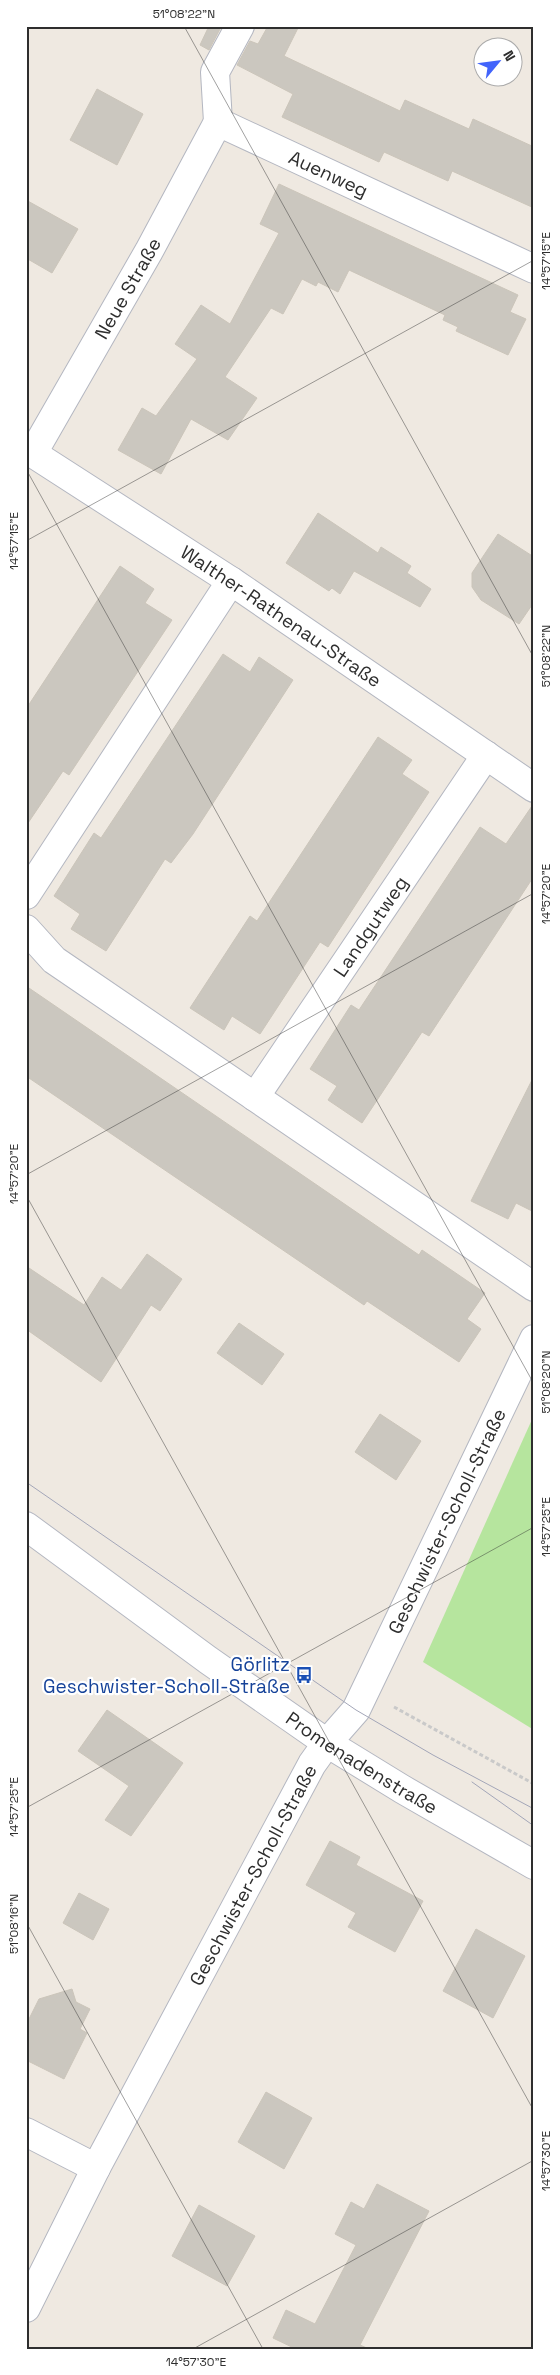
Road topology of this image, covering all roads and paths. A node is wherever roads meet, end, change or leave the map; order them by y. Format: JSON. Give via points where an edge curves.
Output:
{"nodes":[{"id":1,"x":240,"y":26,"type":"edge"},
{"id":2,"x":218,"y":122,"type":"junction"},
{"id":3,"x":534,"y":268,"type":"edge"},
{"id":4,"x":30,"y":451,"type":"edge"},
{"id":5,"x":231,"y":581,"type":"junction"},
{"id":6,"x":486,"y":755,"type":"junction"},
{"id":7,"x":534,"y":788,"type":"edge"},
{"id":8,"x":26,"y":895,"type":"edge"},
{"id":9,"x":26,"y":929,"type":"edge"},
{"id":10,"x":256,"y":1097,"type":"junction"},
{"id":11,"x":534,"y":1287,"type":"edge"},
{"id":12,"x":534,"y":1339,"type":"edge"},
{"id":13,"x":26,"y":1526,"type":"edge"},
{"id":14,"x":365,"y":1691,"type":"junction"},
{"id":15,"x":327,"y":1743,"type":"junction"},
{"id":16,"x":534,"y":1784,"type":"edge"},
{"id":17,"x":534,"y":1865,"type":"edge"},
{"id":18,"x":26,"y":2132,"type":"edge"},
{"id":19,"x":96,"y":2168,"type":"junction"},
{"id":20,"x":26,"y":2308,"type":"edge"}],
"edges":[{"from":1,"to":2,"type":"street","via":[[215,72]]},
{"from":2,"to":3,"type":"street","name":"Auenweg"},
{"from":2,"to":4,"type":"street","name":"Neue Straße","via":[[148,251]]},
{"from":4,"to":5,"type":"street","name":"Walther-Rathenau-Straße"},
{"from":5,"to":6,"type":"street","name":"Walther-Rathenau-Straße"},
{"from":5,"to":8,"type":"street"},
{"from":6,"to":7,"type":"street","name":"Walther-Rathenau-Straße"},
{"from":6,"to":10,"type":"street","name":"Landgutweg"},
{"from":9,"to":10,"type":"street","via":[[54,960]]},
{"from":10,"to":11,"type":"street"},
{"from":12,"to":14,"type":"street","name":"Geschwister-Scholl-Straße"},
{"from":13,"to":15,"type":"street","name":"Promenadenstraße"},
{"from":14,"to":15,"type":"street","name":"Geschwister-Scholl-Straße","via":[[356,1710]]},
{"from":14,"to":16,"type":"path"},
{"from":15,"to":17,"type":"street","name":"Promenadenstraße"},
{"from":15,"to":19,"type":"street","name":"Geschwister-Scholl-Straße"},
{"from":18,"to":19,"type":"street"},
{"from":19,"to":20,"type":"street","name":"Geschwister-Scholl-Straße"}]}
